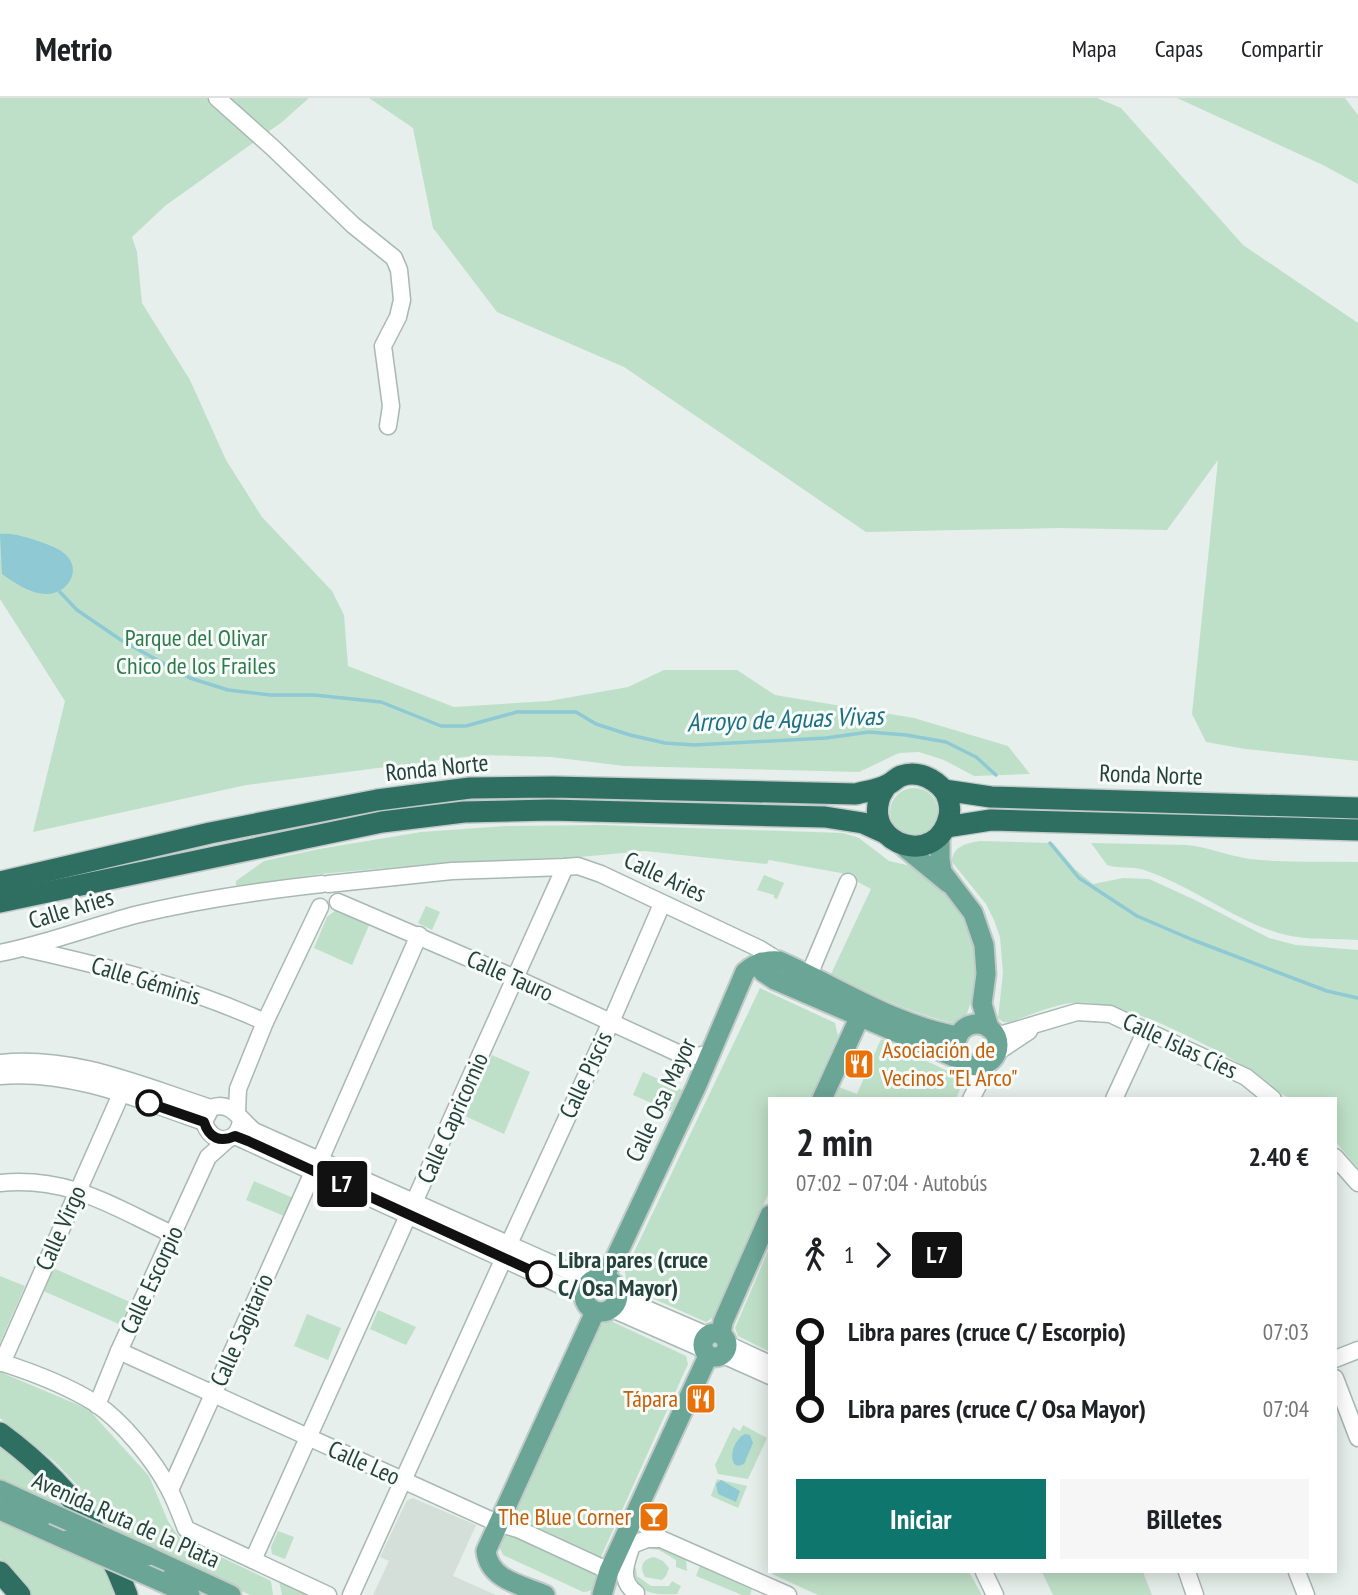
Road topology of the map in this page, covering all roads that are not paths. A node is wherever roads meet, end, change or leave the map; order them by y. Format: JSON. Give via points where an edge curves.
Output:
{"nodes":[{"id":1,"x":217,"y":98,"type":"edge"},
{"id":2,"x":388,"y":426,"type":"dead end"},
{"id":3,"x":886,"y":786,"type":"junction"},
{"id":4,"x":944,"y":790,"type":"junction"},
{"id":5,"x":1358,"y":808,"type":"edge"},
{"id":6,"x":1358,"y":830,"type":"edge"},
{"id":7,"x":943,"y":832,"type":"junction"},
{"id":8,"x":884,"y":833,"type":"junction"},
{"id":9,"x":903,"y":846,"type":"junction"},
{"id":10,"x":565,"y":867,"type":"junction"},
{"id":11,"x":0,"y":882,"type":"edge"},
{"id":12,"x":848,"y":882,"type":"dead end"},
{"id":13,"x":325,"y":884,"type":"junction"},
{"id":14,"x":953,"y":888,"type":"junction"},
{"id":15,"x":0,"y":902,"type":"edge"},
{"id":16,"x":338,"y":902,"type":"junction"},
{"id":17,"x":662,"y":904,"type":"junction"},
{"id":18,"x":320,"y":907,"type":"junction"},
{"id":19,"x":419,"y":935,"type":"junction"},
{"id":20,"x":24,"y":948,"type":"junction"},
{"id":21,"x":0,"y":953,"type":"edge"},
{"id":22,"x":770,"y":962,"type":"junction"},
{"id":23,"x":809,"y":975,"type":"junction"},
{"id":24,"x":515,"y":978,"type":"junction"},
{"id":25,"x":982,"y":1004,"type":"junction"},
{"id":26,"x":861,"y":1009,"type":"junction"},
{"id":27,"x":265,"y":1022,"type":"junction"},
{"id":28,"x":611,"y":1022,"type":"junction"},
{"id":29,"x":1146,"y":1030,"type":"junction"},
{"id":30,"x":963,"y":1045,"type":"junction"},
{"id":31,"x":993,"y":1045,"type":"junction"},
{"id":32,"x":680,"y":1054,"type":"junction"},
{"id":33,"x":710,"y":1054,"type":"junction"},
{"id":34,"x":0,"y":1063,"type":"edge"},
{"id":35,"x":0,"y":1076,"type":"edge"},
{"id":36,"x":698,"y":1081,"type":"junction"},
{"id":37,"x":238,"y":1089,"type":"junction"},
{"id":38,"x":973,"y":1093,"type":"edge"},
{"id":39,"x":121,"y":1094,"type":"junction"},
{"id":40,"x":823,"y":1097,"type":"edge"},
{"id":41,"x":1115,"y":1097,"type":"edge"},
{"id":42,"x":1271,"y":1097,"type":"edge"},
{"id":43,"x":210,"y":1117,"type":"junction"},
{"id":44,"x":235,"y":1127,"type":"junction"},
{"id":45,"x":208,"y":1157,"type":"junction"},
{"id":46,"x":1337,"y":1159,"type":"edge"},
{"id":47,"x":317,"y":1165,"type":"junction"},
{"id":48,"x":1355,"y":1176,"type":"edge"},
{"id":49,"x":0,"y":1183,"type":"edge"},
{"id":50,"x":78,"y":1189,"type":"junction"},
{"id":51,"x":412,"y":1209,"type":"junction"},
{"id":52,"x":768,"y":1220,"type":"edge"},
{"id":53,"x":174,"y":1235,"type":"junction"},
{"id":54,"x":506,"y":1252,"type":"junction"},
{"id":55,"x":592,"y":1285,"type":"junction"},
{"id":56,"x":609,"y":1306,"type":"junction"},
{"id":57,"x":715,"y":1345,"type":"junction"},
{"id":58,"x":1358,"y":1350,"type":"edge"},
{"id":59,"x":119,"y":1351,"type":"junction"},
{"id":60,"x":1337,"y":1358,"type":"edge"},
{"id":61,"x":1,"y":1363,"type":"edge"},
{"id":62,"x":768,"y":1363,"type":"edge"},
{"id":63,"x":768,"y":1375,"type":"edge"},
{"id":64,"x":1337,"y":1383,"type":"edge"},
{"id":65,"x":214,"y":1394,"type":"junction"},
{"id":66,"x":97,"y":1405,"type":"junction"},
{"id":67,"x":0,"y":1433,"type":"edge"},
{"id":68,"x":308,"y":1437,"type":"junction"},
{"id":69,"x":1358,"y":1438,"type":"edge"},
{"id":70,"x":402,"y":1480,"type":"junction"},
{"id":71,"x":0,"y":1490,"type":"edge"},
{"id":72,"x":170,"y":1490,"type":"junction"},
{"id":73,"x":639,"y":1507,"type":"junction"},
{"id":74,"x":0,"y":1510,"type":"edge"},
{"id":75,"x":497,"y":1523,"type":"junction"},
{"id":76,"x":661,"y":1539,"type":"junction"},
{"id":77,"x":253,"y":1560,"type":"junction"},
{"id":78,"x":609,"y":1571,"type":"junction"},
{"id":79,"x":0,"y":1572,"type":"edge"},
{"id":80,"x":984,"y":1573,"type":"edge"},
{"id":81,"x":995,"y":1573,"type":"edge"},
{"id":82,"x":1186,"y":1573,"type":"edge"},
{"id":83,"x":1297,"y":1573,"type":"edge"},
{"id":84,"x":514,"y":1588,"type":"edge"},
{"id":85,"x":541,"y":1594,"type":"edge"},
{"id":86,"x":638,"y":1594,"type":"edge"},
{"id":87,"x":20,"y":1595,"type":"edge"},
{"id":88,"x":127,"y":1595,"type":"edge"},
{"id":89,"x":190,"y":1595,"type":"edge"},
{"id":90,"x":231,"y":1595,"type":"edge"},
{"id":91,"x":328,"y":1595,"type":"edge"},
{"id":92,"x":351,"y":1595,"type":"edge"},
{"id":93,"x":604,"y":1595,"type":"edge"},
{"id":94,"x":788,"y":1595,"type":"edge"},
{"id":95,"x":995,"y":1595,"type":"edge"},
{"id":96,"x":1006,"y":1595,"type":"edge"},
{"id":97,"x":1195,"y":1595,"type":"edge"},
{"id":98,"x":1306,"y":1595,"type":"edge"}],
"edges":[{"from":1,"to":2,"type":"street","via":[[394,258],[400,270],[402,300],[383,346],[391,406]]},
{"from":3,"to":4,"type":"highway","name":"Ronda Norte","via":[[900,776],[916,774],[932,779]]},
{"from":3,"to":8,"type":"highway","via":[[878,800]]},
{"from":3,"to":11,"type":"highway","name":"Ronda Norte","via":[[856,794],[470,788],[377,800],[236,828]]},
{"from":4,"to":5,"type":"highway","name":"Ronda Norte","via":[[991,797]]},
{"from":4,"to":7,"type":"highway","via":[[950,808]]},
{"from":6,"to":7,"type":"highway","name":"Ronda Norte","via":[[991,820]]},
{"from":7,"to":9,"type":"highway","name":"Ronda Norte","via":[[924,845]]},
{"from":7,"to":14,"type":"main road","via":[[940,859]]},
{"from":8,"to":9,"type":"highway","name":"Ronda Norte"},
{"from":8,"to":15,"type":"highway","name":"Ronda Norte","via":[[863,822],[825,817],[464,812],[382,822]]},
{"from":9,"to":14,"type":"main road"},
{"from":10,"to":13,"type":"street","name":"Calle Aries"},
{"from":10,"to":17,"type":"street","name":"Calle Aries","via":[[601,874]]},
{"from":10,"to":24,"type":"street","name":"Calle Capricornio"},
{"from":12,"to":23,"type":"street"},
{"from":13,"to":16,"type":"street","via":[[338,889]]},
{"from":13,"to":18,"type":"street","via":[[316,889],[314,897]]},
{"from":13,"to":20,"type":"street","name":"Calle Aries","via":[[254,892],[135,915]]},
{"from":14,"to":25,"type":"main road","via":[[973,913],[984,945]]},
{"from":16,"to":18,"type":"street","via":[[332,908]]},
{"from":16,"to":19,"type":"street","name":"Calle Tauro"},
{"from":17,"to":22,"type":"street","name":"Calle Aries","via":[[760,948]]},
{"from":17,"to":28,"type":"street","name":"Calle Piscis"},
{"from":18,"to":27,"type":"street"},
{"from":19,"to":24,"type":"street","name":"Calle Tauro"},
{"from":19,"to":47,"type":"street","name":"Calle Sagitario"},
{"from":20,"to":21,"type":"street","name":"Calle Aries"},
{"from":20,"to":27,"type":"street","name":"Calle Géminis","via":[[168,985]]},
{"from":22,"to":23,"type":"main road","name":"Calle Aries"},
{"from":22,"to":26,"type":"main road","name":"Calle Aries","via":[[762,969],[768,976]]},
{"from":22,"to":33,"type":"main road","name":"Calle Osa Mayor","via":[[745,972]]},
{"from":23,"to":26,"type":"main road","name":"Calle Aries"},
{"from":24,"to":28,"type":"street","name":"Calle Tauro"},
{"from":24,"to":51,"type":"street","name":"Calle Capricornio"},
{"from":25,"to":30,"type":"main road"},
{"from":25,"to":31,"type":"main road"},
{"from":26,"to":30,"type":"main road","name":"Calle Aries","via":[[954,1057]]},
{"from":26,"to":40,"type":"main road"},
{"from":27,"to":37,"type":"street"},
{"from":28,"to":32,"type":"street","name":"Calle Tauro"},
{"from":28,"to":54,"type":"street","name":"Calle Piscis"},
{"from":29,"to":31,"type":"street","name":"Calle Islas Cíes","via":[[1110,1014],[1077,1012]]},
{"from":29,"to":41,"type":"street"},
{"from":29,"to":42,"type":"street","name":"Calle Islas Cíes","via":[[1246,1077]]},
{"from":30,"to":31,"type":"main road","via":[[982,1025]]},
{"from":30,"to":31,"type":"main road","via":[[979,1066]]},
{"from":30,"to":38,"type":"street","via":[[974,1075]]},
{"from":31,"to":38,"type":"street"},
{"from":32,"to":33,"type":"street","name":"Calle Tauro"},
{"from":32,"to":36,"type":"street"},
{"from":33,"to":36,"type":"main road","name":"Calle Osa Mayor"},
{"from":34,"to":43,"type":"street","via":[[84,1067]]},
{"from":35,"to":39,"type":"street","via":[[47,1076]]},
{"from":36,"to":55,"type":"main road","name":"Calle Osa Mayor","via":[[615,1259]]},
{"from":37,"to":43,"type":"street"},
{"from":37,"to":44,"type":"street"},
{"from":39,"to":43,"type":"street"},
{"from":39,"to":50,"type":"street","name":"Calle Virgo"},
{"from":43,"to":44,"type":"street","via":[[229,1107]]},
{"from":43,"to":44,"type":"street","via":[[216,1139]]},
{"from":43,"to":45,"type":"street","name":"Calle Escorpio"},
{"from":44,"to":45,"type":"street","name":"Calle Escorpio"},
{"from":44,"to":47,"type":"street","via":[[254,1130]]},
{"from":45,"to":53,"type":"street","name":"Calle Escorpio"},
{"from":46,"to":48,"type":"street"},
{"from":47,"to":51,"type":"street"},
{"from":47,"to":65,"type":"street","name":"Calle Sagitario"},
{"from":49,"to":50,"type":"street","via":[[52,1183]]},
{"from":50,"to":53,"type":"street"},
{"from":50,"to":61,"type":"street","name":"Calle Virgo"},
{"from":51,"to":54,"type":"street"},
{"from":51,"to":68,"type":"street","name":"Calle Capricornio"},
{"from":52,"to":57,"type":"main road"},
{"from":53,"to":59,"type":"street","name":"Calle Escorpio"},
{"from":54,"to":55,"type":"street"},
{"from":54,"to":70,"type":"street","name":"Calle Piscis"},
{"from":55,"to":56,"type":"main road","via":[[587,1306]]},
{"from":55,"to":56,"type":"main road","via":[[610,1280],[617,1287]]},
{"from":56,"to":57,"type":"street"},
{"from":56,"to":75,"type":"main road"},
{"from":57,"to":62,"type":"street"},
{"from":57,"to":63,"type":"street"},
{"from":57,"to":73,"type":"main road"},
{"from":58,"to":60,"type":"street"},
{"from":59,"to":65,"type":"street","name":"Calle Leo"},
{"from":59,"to":66,"type":"street","name":"Calle Escorpio"},
{"from":61,"to":66,"type":"street","via":[[68,1388]]},
{"from":64,"to":69,"type":"street"},
{"from":65,"to":68,"type":"street","name":"Calle Leo"},
{"from":65,"to":72,"type":"street","name":"Calle Sagitario"},
{"from":66,"to":72,"type":"street","via":[[143,1451]]},
{"from":67,"to":88,"type":"highway","via":[[63,1488],[102,1542]]},
{"from":68,"to":70,"type":"street","name":"Calle Leo"},
{"from":68,"to":77,"type":"street","name":"Calle Capricornio"},
{"from":70,"to":75,"type":"street","name":"Calle Leo"},
{"from":70,"to":92,"type":"street","name":"Calle Piscis"},
{"from":71,"to":90,"type":"main road","name":"Avenida Ruta de la Plata","bridge":true},
{"from":72,"to":77,"type":"street","via":[[186,1529]]},
{"from":73,"to":76,"type":"street","via":[[645,1525]]},
{"from":73,"to":78,"type":"main road"},
{"from":74,"to":89,"type":"main road","name":"Avenida Ruta de la Plata","bridge":true},
{"from":75,"to":78,"type":"street","name":"Calle Leo"},
{"from":75,"to":84,"type":"main road","via":[[487,1560]]},
{"from":76,"to":86,"type":"street","via":[[632,1545],[624,1569],[630,1588]]},
{"from":76,"to":94,"type":"street"},
{"from":77,"to":91,"type":"street"},
{"from":78,"to":93,"type":"main road"},
{"from":79,"to":87,"type":"highway"},
{"from":80,"to":95,"type":"street"},
{"from":81,"to":96,"type":"street"},
{"from":82,"to":97,"type":"street"},
{"from":83,"to":98,"type":"street"},
{"from":84,"to":85,"type":"main road"},
{"from":86,"to":93,"type":"street","via":[[616,1590]]}]}
